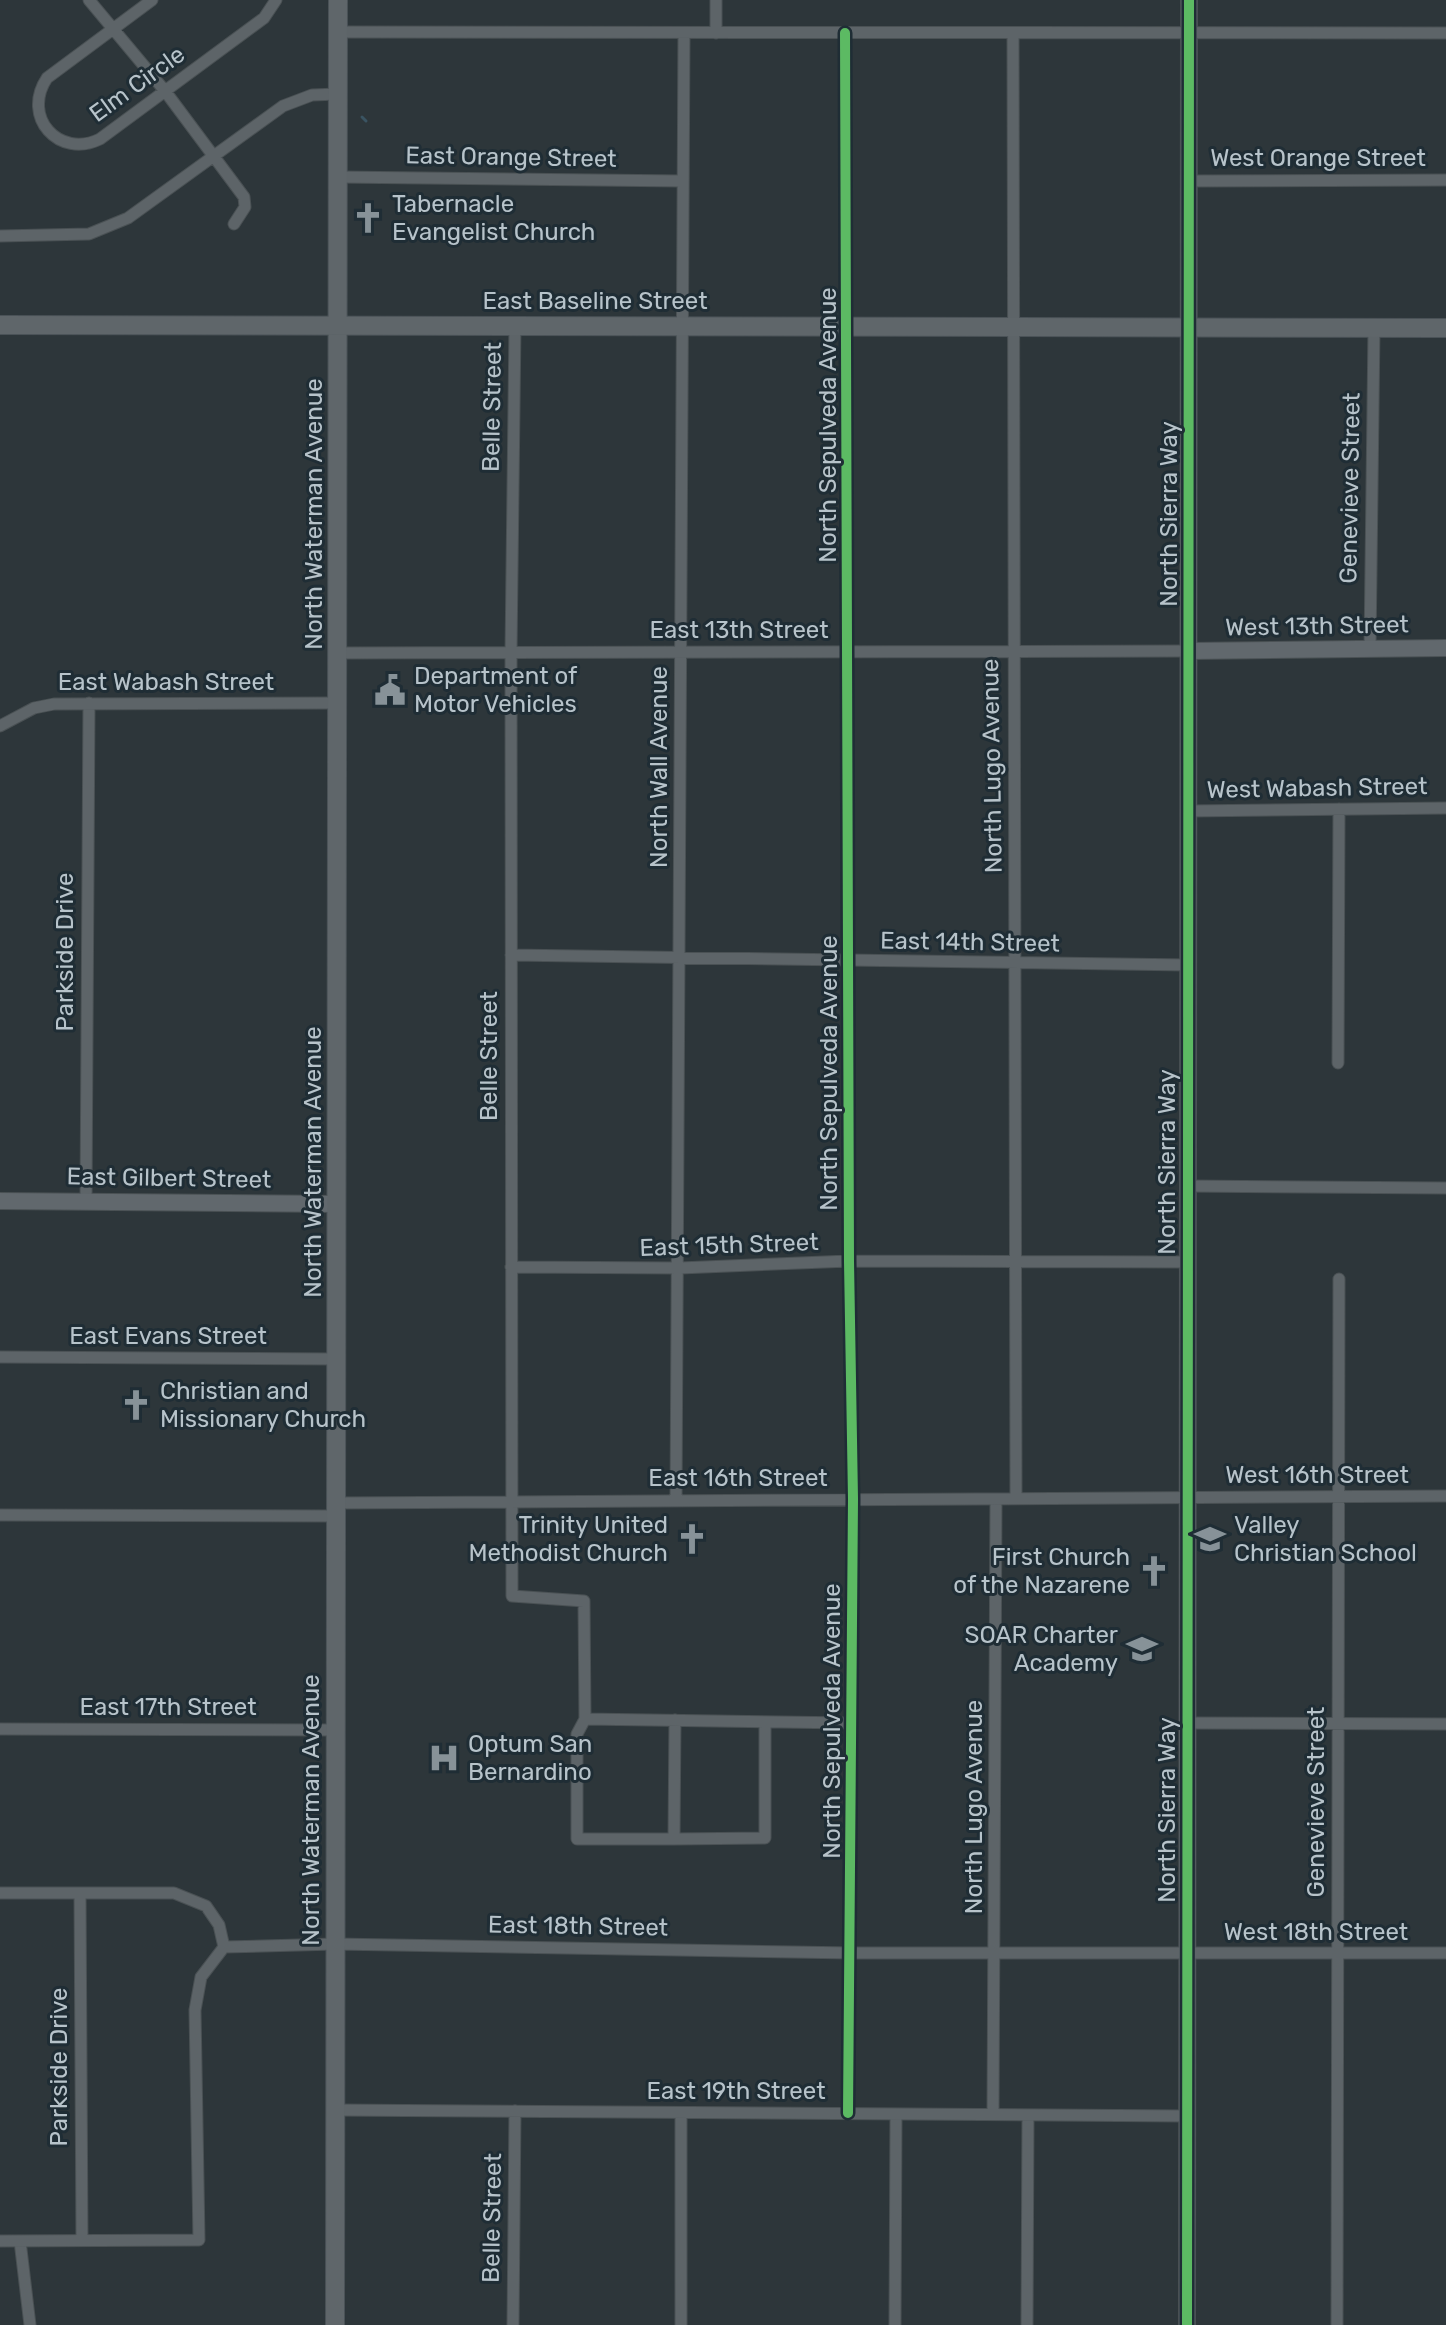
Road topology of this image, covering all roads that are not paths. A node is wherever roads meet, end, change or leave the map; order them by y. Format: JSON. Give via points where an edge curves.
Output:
{"nodes":[{"id":1,"x":89,"y":0,"type":"edge"},
{"id":2,"x":152,"y":0,"type":"edge"},
{"id":3,"x":276,"y":0,"type":"edge"},
{"id":4,"x":338,"y":0,"type":"edge"},
{"id":5,"x":716,"y":0,"type":"edge"},
{"id":6,"x":1189,"y":0,"type":"edge"},
{"id":7,"x":115,"y":27,"type":"junction"},
{"id":8,"x":338,"y":32,"type":"junction"},
{"id":9,"x":684,"y":33,"type":"junction"},
{"id":10,"x":716,"y":33,"type":"junction"},
{"id":11,"x":845,"y":33,"type":"junction"},
{"id":12,"x":1013,"y":33,"type":"junction"},
{"id":13,"x":1446,"y":33,"type":"edge"},
{"id":14,"x":1189,"y":34,"type":"junction"},
{"id":15,"x":165,"y":91,"type":"junction"},
{"id":16,"x":338,"y":94,"type":"junction"},
{"id":17,"x":214,"y":154,"type":"junction"},
{"id":18,"x":338,"y":177,"type":"junction"},
{"id":19,"x":1446,"y":180,"type":"edge"},
{"id":20,"x":683,"y":181,"type":"junction"},
{"id":21,"x":1189,"y":181,"type":"junction"},
{"id":22,"x":237,"y":220,"type":"dead end"},
{"id":23,"x":0,"y":236,"type":"edge"},
{"id":24,"x":0,"y":325,"type":"edge"},
{"id":25,"x":338,"y":325,"type":"junction"},
{"id":26,"x":515,"y":325,"type":"junction"},
{"id":27,"x":683,"y":326,"type":"junction"},
{"id":28,"x":849,"y":326,"type":"junction"},
{"id":29,"x":1013,"y":327,"type":"junction"},
{"id":30,"x":1190,"y":328,"type":"junction"},
{"id":31,"x":1374,"y":328,"type":"junction"},
{"id":32,"x":1446,"y":328,"type":"edge"},
{"id":33,"x":1446,"y":648,"type":"edge"},
{"id":34,"x":1370,"y":649,"type":"junction"},
{"id":35,"x":1013,"y":651,"type":"junction"},
{"id":36,"x":1189,"y":651,"type":"junction"},
{"id":37,"x":682,"y":652,"type":"junction"},
{"id":38,"x":848,"y":652,"type":"junction"},
{"id":39,"x":338,"y":653,"type":"junction"},
{"id":40,"x":511,"y":653,"type":"junction"},
{"id":41,"x":89,"y":703,"type":"junction"},
{"id":42,"x":338,"y":703,"type":"junction"},
{"id":43,"x":0,"y":726,"type":"edge"},
{"id":44,"x":1446,"y":808,"type":"edge"},
{"id":45,"x":1339,"y":809,"type":"junction"},
{"id":46,"x":1188,"y":811,"type":"junction"},
{"id":47,"x":511,"y":955,"type":"junction"},
{"id":48,"x":681,"y":956,"type":"junction"},
{"id":49,"x":849,"y":959,"type":"junction"},
{"id":50,"x":1016,"y":964,"type":"junction"},
{"id":51,"x":1188,"y":965,"type":"junction"},
{"id":52,"x":1338,"y":1063,"type":"dead end"},
{"id":53,"x":1187,"y":1186,"type":"junction"},
{"id":54,"x":1446,"y":1188,"type":"edge"},
{"id":55,"x":0,"y":1201,"type":"edge"},
{"id":56,"x":86,"y":1201,"type":"junction"},
{"id":57,"x":337,"y":1204,"type":"junction"},
{"id":58,"x":849,"y":1261,"type":"junction"},
{"id":59,"x":1017,"y":1262,"type":"junction"},
{"id":60,"x":1187,"y":1262,"type":"junction"},
{"id":61,"x":511,"y":1267,"type":"junction"},
{"id":62,"x":680,"y":1268,"type":"junction"},
{"id":63,"x":1339,"y":1279,"type":"dead end"},
{"id":64,"x":0,"y":1357,"type":"edge"},
{"id":65,"x":336,"y":1359,"type":"junction"},
{"id":66,"x":1446,"y":1496,"type":"edge"},
{"id":67,"x":1339,"y":1497,"type":"junction"},
{"id":68,"x":1016,"y":1498,"type":"junction"},
{"id":69,"x":1189,"y":1498,"type":"junction"},
{"id":70,"x":853,"y":1499,"type":"junction"},
{"id":71,"x":996,"y":1499,"type":"junction"},
{"id":72,"x":512,"y":1501,"type":"junction"},
{"id":73,"x":676,"y":1501,"type":"junction"},
{"id":74,"x":335,"y":1509,"type":"junction"},
{"id":75,"x":0,"y":1515,"type":"edge"},
{"id":76,"x":585,"y":1719,"type":"junction"},
{"id":77,"x":675,"y":1720,"type":"junction"},
{"id":78,"x":765,"y":1722,"type":"junction"},
{"id":79,"x":850,"y":1723,"type":"junction"},
{"id":80,"x":1187,"y":1723,"type":"junction"},
{"id":81,"x":1339,"y":1723,"type":"junction"},
{"id":82,"x":1446,"y":1724,"type":"edge"},
{"id":83,"x":0,"y":1729,"type":"edge"},
{"id":84,"x":335,"y":1730,"type":"junction"},
{"id":85,"x":674,"y":1839,"type":"junction"},
{"id":86,"x":0,"y":1893,"type":"edge"},
{"id":87,"x":80,"y":1894,"type":"junction"},
{"id":88,"x":335,"y":1944,"type":"junction"},
{"id":89,"x":224,"y":1947,"type":"junction"},
{"id":90,"x":852,"y":1953,"type":"junction"},
{"id":91,"x":1446,"y":1953,"type":"edge"},
{"id":92,"x":996,"y":1954,"type":"junction"},
{"id":93,"x":1187,"y":1954,"type":"junction"},
{"id":94,"x":1337,"y":1954,"type":"junction"},
{"id":95,"x":335,"y":2110,"type":"junction"},
{"id":96,"x":515,"y":2111,"type":"junction"},
{"id":97,"x":681,"y":2113,"type":"junction"},
{"id":98,"x":848,"y":2113,"type":"junction"},
{"id":99,"x":896,"y":2114,"type":"junction"},
{"id":100,"x":993,"y":2114,"type":"junction"},
{"id":101,"x":1028,"y":2115,"type":"junction"},
{"id":102,"x":1186,"y":2116,"type":"junction"},
{"id":103,"x":82,"y":2240,"type":"junction"},
{"id":104,"x":0,"y":2241,"type":"edge"},
{"id":105,"x":20,"y":2241,"type":"junction"},
{"id":106,"x":30,"y":2325,"type":"edge"},
{"id":107,"x":335,"y":2325,"type":"edge"},
{"id":108,"x":513,"y":2325,"type":"edge"},
{"id":109,"x":681,"y":2325,"type":"edge"},
{"id":110,"x":895,"y":2325,"type":"edge"},
{"id":111,"x":1027,"y":2325,"type":"edge"},
{"id":112,"x":1187,"y":2325,"type":"edge"},
{"id":113,"x":1337,"y":2325,"type":"edge"}],
"edges":[{"from":1,"to":7,"type":"street"},
{"from":2,"to":7,"type":"street","name":"Elm Circle"},
{"from":3,"to":15,"type":"street","name":"Elm Circle","via":[[264,18]]},
{"from":4,"to":8,"type":"main road","name":"North Waterman Avenue"},
{"from":5,"to":10,"type":"street"},
{"from":6,"to":14,"type":"street","name":"North Sierra Way"},
{"from":7,"to":15,"type":"street"},
{"from":7,"to":15,"type":"street","name":"Elm Circle","via":[[47,78],[37,106],[46,130],[69,144],[97,141]]},
{"from":8,"to":9,"type":"street"},
{"from":8,"to":16,"type":"main road","name":"North Waterman Avenue"},
{"from":9,"to":10,"type":"street"},
{"from":9,"to":20,"type":"street","name":"North Wall Avenue"},
{"from":10,"to":11,"type":"street"},
{"from":11,"to":12,"type":"street"},
{"from":11,"to":28,"type":"street","name":"North Sepulveda Avenue"},
{"from":12,"to":14,"type":"street"},
{"from":12,"to":29,"type":"street","name":"North Lugo Avenue"},
{"from":13,"to":14,"type":"street"},
{"from":14,"to":21,"type":"street","name":"North Sierra Way"},
{"from":15,"to":17,"type":"street"},
{"from":16,"to":17,"type":"street","via":[[297,99]]},
{"from":16,"to":18,"type":"main road","name":"North Waterman Avenue"},
{"from":17,"to":22,"type":"street","via":[[244,197]]},
{"from":17,"to":23,"type":"street","via":[[128,218],[89,234]]},
{"from":18,"to":20,"type":"street","name":"East Orange Street"},
{"from":18,"to":25,"type":"main road","name":"North Waterman Avenue"},
{"from":19,"to":21,"type":"street","name":"West Orange Street"},
{"from":20,"to":27,"type":"street","name":"North Wall Avenue"},
{"from":21,"to":30,"type":"street","name":"North Sierra Way"},
{"from":24,"to":25,"type":"main road","name":"East Baseline Street"},
{"from":25,"to":26,"type":"main road","name":"East Baseline Street"},
{"from":25,"to":39,"type":"main road","name":"North Waterman Avenue"},
{"from":26,"to":27,"type":"main road","name":"East Baseline Street"},
{"from":26,"to":40,"type":"street","name":"Belle Street"},
{"from":27,"to":28,"type":"main road","name":"East Baseline Street"},
{"from":27,"to":37,"type":"street","name":"North Wall Avenue"},
{"from":28,"to":29,"type":"main road","name":"East Baseline Street"},
{"from":28,"to":38,"type":"street","name":"North Sepulveda Avenue"},
{"from":29,"to":30,"type":"main road","name":"East Baseline Street"},
{"from":29,"to":35,"type":"street","name":"North Lugo Avenue"},
{"from":30,"to":31,"type":"main road","name":"East Baseline Street"},
{"from":30,"to":36,"type":"street","name":"North Sierra Way"},
{"from":31,"to":32,"type":"main road","name":"East Baseline Street"},
{"from":31,"to":34,"type":"street","name":"Genevieve Street"},
{"from":33,"to":34,"type":"street","name":"West 13th Street"},
{"from":34,"to":36,"type":"street","name":"West 13th Street"},
{"from":35,"to":36,"type":"street","name":"East 13th Street"},
{"from":35,"to":38,"type":"street","name":"East 13th Street"},
{"from":35,"to":50,"type":"street","name":"North Lugo Avenue"},
{"from":36,"to":46,"type":"street","name":"North Sierra Way"},
{"from":37,"to":38,"type":"street","name":"East 13th Street"},
{"from":37,"to":40,"type":"street","name":"East 13th Street"},
{"from":37,"to":48,"type":"street","name":"North Wall Avenue"},
{"from":38,"to":49,"type":"street","name":"North Sepulveda Avenue"},
{"from":39,"to":40,"type":"street","name":"East 13th Street"},
{"from":39,"to":42,"type":"main road","name":"North Waterman Avenue"},
{"from":40,"to":47,"type":"street","name":"Belle Street"},
{"from":41,"to":42,"type":"street","name":"East Wabash Street"},
{"from":41,"to":43,"type":"street","name":"East Wabash Street","via":[[34,708]]},
{"from":41,"to":56,"type":"street","name":"Parkside Drive"},
{"from":42,"to":57,"type":"main road","name":"North Waterman Avenue"},
{"from":44,"to":45,"type":"street","name":"West Wabash Street"},
{"from":45,"to":46,"type":"street","name":"West Wabash Street"},
{"from":45,"to":52,"type":"street"},
{"from":46,"to":51,"type":"street","name":"North Sierra Way"},
{"from":47,"to":48,"type":"street","name":"East 14th Street"},
{"from":47,"to":61,"type":"street","name":"Belle Street"},
{"from":48,"to":49,"type":"street","name":"East 14th Street"},
{"from":48,"to":62,"type":"street","name":"North Wall Avenue"},
{"from":49,"to":50,"type":"street","name":"East 14th Street"},
{"from":49,"to":58,"type":"street","name":"North Sepulveda Avenue"},
{"from":50,"to":51,"type":"street","name":"East 14th Street"},
{"from":50,"to":59,"type":"street","name":"North Lugo Avenue"},
{"from":51,"to":53,"type":"street","name":"North Sierra Way"},
{"from":53,"to":54,"type":"street"},
{"from":53,"to":60,"type":"street","name":"North Sierra Way"},
{"from":55,"to":56,"type":"street","name":"East Gilbert Street"},
{"from":56,"to":57,"type":"street","name":"East Gilbert Street"},
{"from":57,"to":65,"type":"main road","name":"North Waterman Avenue"},
{"from":58,"to":59,"type":"street","name":"East 15th Street"},
{"from":58,"to":62,"type":"street","name":"East 15th Street"},
{"from":58,"to":70,"type":"street","name":"North Sepulveda Avenue"},
{"from":59,"to":60,"type":"street","name":"East 15th Street"},
{"from":59,"to":68,"type":"street","name":"North Lugo Avenue"},
{"from":60,"to":69,"type":"street","name":"North Sierra Way"},
{"from":61,"to":62,"type":"street","name":"East 15th Street"},
{"from":61,"to":72,"type":"street","name":"Belle Street"},
{"from":62,"to":73,"type":"street","name":"North Wall Avenue"},
{"from":63,"to":67,"type":"street","name":"Genevieve Street"},
{"from":64,"to":65,"type":"street","name":"East Evans Street"},
{"from":65,"to":74,"type":"main road","name":"North Waterman Avenue"},
{"from":66,"to":67,"type":"street","name":"West 16th Street"},
{"from":67,"to":69,"type":"street","name":"West 16th Street"},
{"from":67,"to":81,"type":"street","name":"Genevieve Street"},
{"from":68,"to":69,"type":"street","name":"East 16th Street"},
{"from":68,"to":71,"type":"street","name":"East 16th Street"},
{"from":69,"to":80,"type":"street","name":"North Sierra Way"},
{"from":70,"to":71,"type":"street","name":"East 16th Street"},
{"from":70,"to":73,"type":"street","name":"East 16th Street"},
{"from":70,"to":79,"type":"street","name":"North Sepulveda Avenue"},
{"from":71,"to":92,"type":"street","name":"North Lugo Avenue"},
{"from":72,"to":73,"type":"street","name":"East 16th Street"},
{"from":72,"to":74,"type":"street","name":"East 16th Street"},
{"from":72,"to":76,"type":"street","name":"Belle Street","via":[[512,1596],[584,1601]]},
{"from":74,"to":75,"type":"street","name":"East 16th Street"},
{"from":74,"to":84,"type":"main road","name":"North Waterman Avenue"},
{"from":76,"to":77,"type":"street"},
{"from":76,"to":85,"type":"street","via":[[577,1734],[577,1839]]},
{"from":77,"to":78,"type":"street"},
{"from":77,"to":85,"type":"street"},
{"from":78,"to":79,"type":"street"},
{"from":78,"to":85,"type":"street","via":[[765,1838]]},
{"from":79,"to":90,"type":"street","name":"North Sepulveda Avenue"},
{"from":80,"to":81,"type":"street"},
{"from":80,"to":93,"type":"street","name":"North Sierra Way"},
{"from":81,"to":82,"type":"street"},
{"from":81,"to":94,"type":"street","name":"Genevieve Street"},
{"from":83,"to":84,"type":"street","name":"East 17th Street"},
{"from":84,"to":88,"type":"main road","name":"North Waterman Avenue"},
{"from":86,"to":87,"type":"street"},
{"from":87,"to":89,"type":"street","via":[[174,1893],[206,1906],[219,1925]]},
{"from":87,"to":103,"type":"street","name":"Parkside Drive"},
{"from":88,"to":89,"type":"street","name":"East 18th Street"},
{"from":88,"to":90,"type":"street","name":"East 18th Street"},
{"from":88,"to":95,"type":"main road","name":"North Waterman Avenue"},
{"from":89,"to":103,"type":"street","via":[[201,1977],[195,2010],[199,2240]]},
{"from":90,"to":92,"type":"street","name":"East 18th Street"},
{"from":90,"to":98,"type":"street","name":"North Sepulveda Avenue"},
{"from":91,"to":94,"type":"street","name":"West 18th Street"},
{"from":92,"to":93,"type":"street","name":"East 18th Street"},
{"from":92,"to":100,"type":"street","name":"North Lugo Avenue"},
{"from":93,"to":94,"type":"street","name":"West 18th Street"},
{"from":93,"to":102,"type":"street","name":"North Sierra Way"},
{"from":94,"to":113,"type":"street","name":"Genevieve Street"},
{"from":95,"to":96,"type":"street","name":"East 19th Street"},
{"from":95,"to":107,"type":"main road","name":"North Waterman Avenue"},
{"from":96,"to":97,"type":"street","name":"East 19th Street"},
{"from":96,"to":108,"type":"street","name":"Belle Street"},
{"from":97,"to":98,"type":"street","name":"East 19th Street"},
{"from":97,"to":109,"type":"street"},
{"from":98,"to":99,"type":"street","name":"East 19th Street"},
{"from":99,"to":100,"type":"street","name":"East 19th Street"},
{"from":99,"to":110,"type":"street"},
{"from":100,"to":101,"type":"street","name":"East 19th Street"},
{"from":101,"to":102,"type":"street","name":"East 19th Street"},
{"from":101,"to":111,"type":"street"},
{"from":102,"to":112,"type":"street","name":"North Sierra Way"},
{"from":103,"to":105,"type":"street"},
{"from":104,"to":105,"type":"street"},
{"from":105,"to":106,"type":"street"}]}
